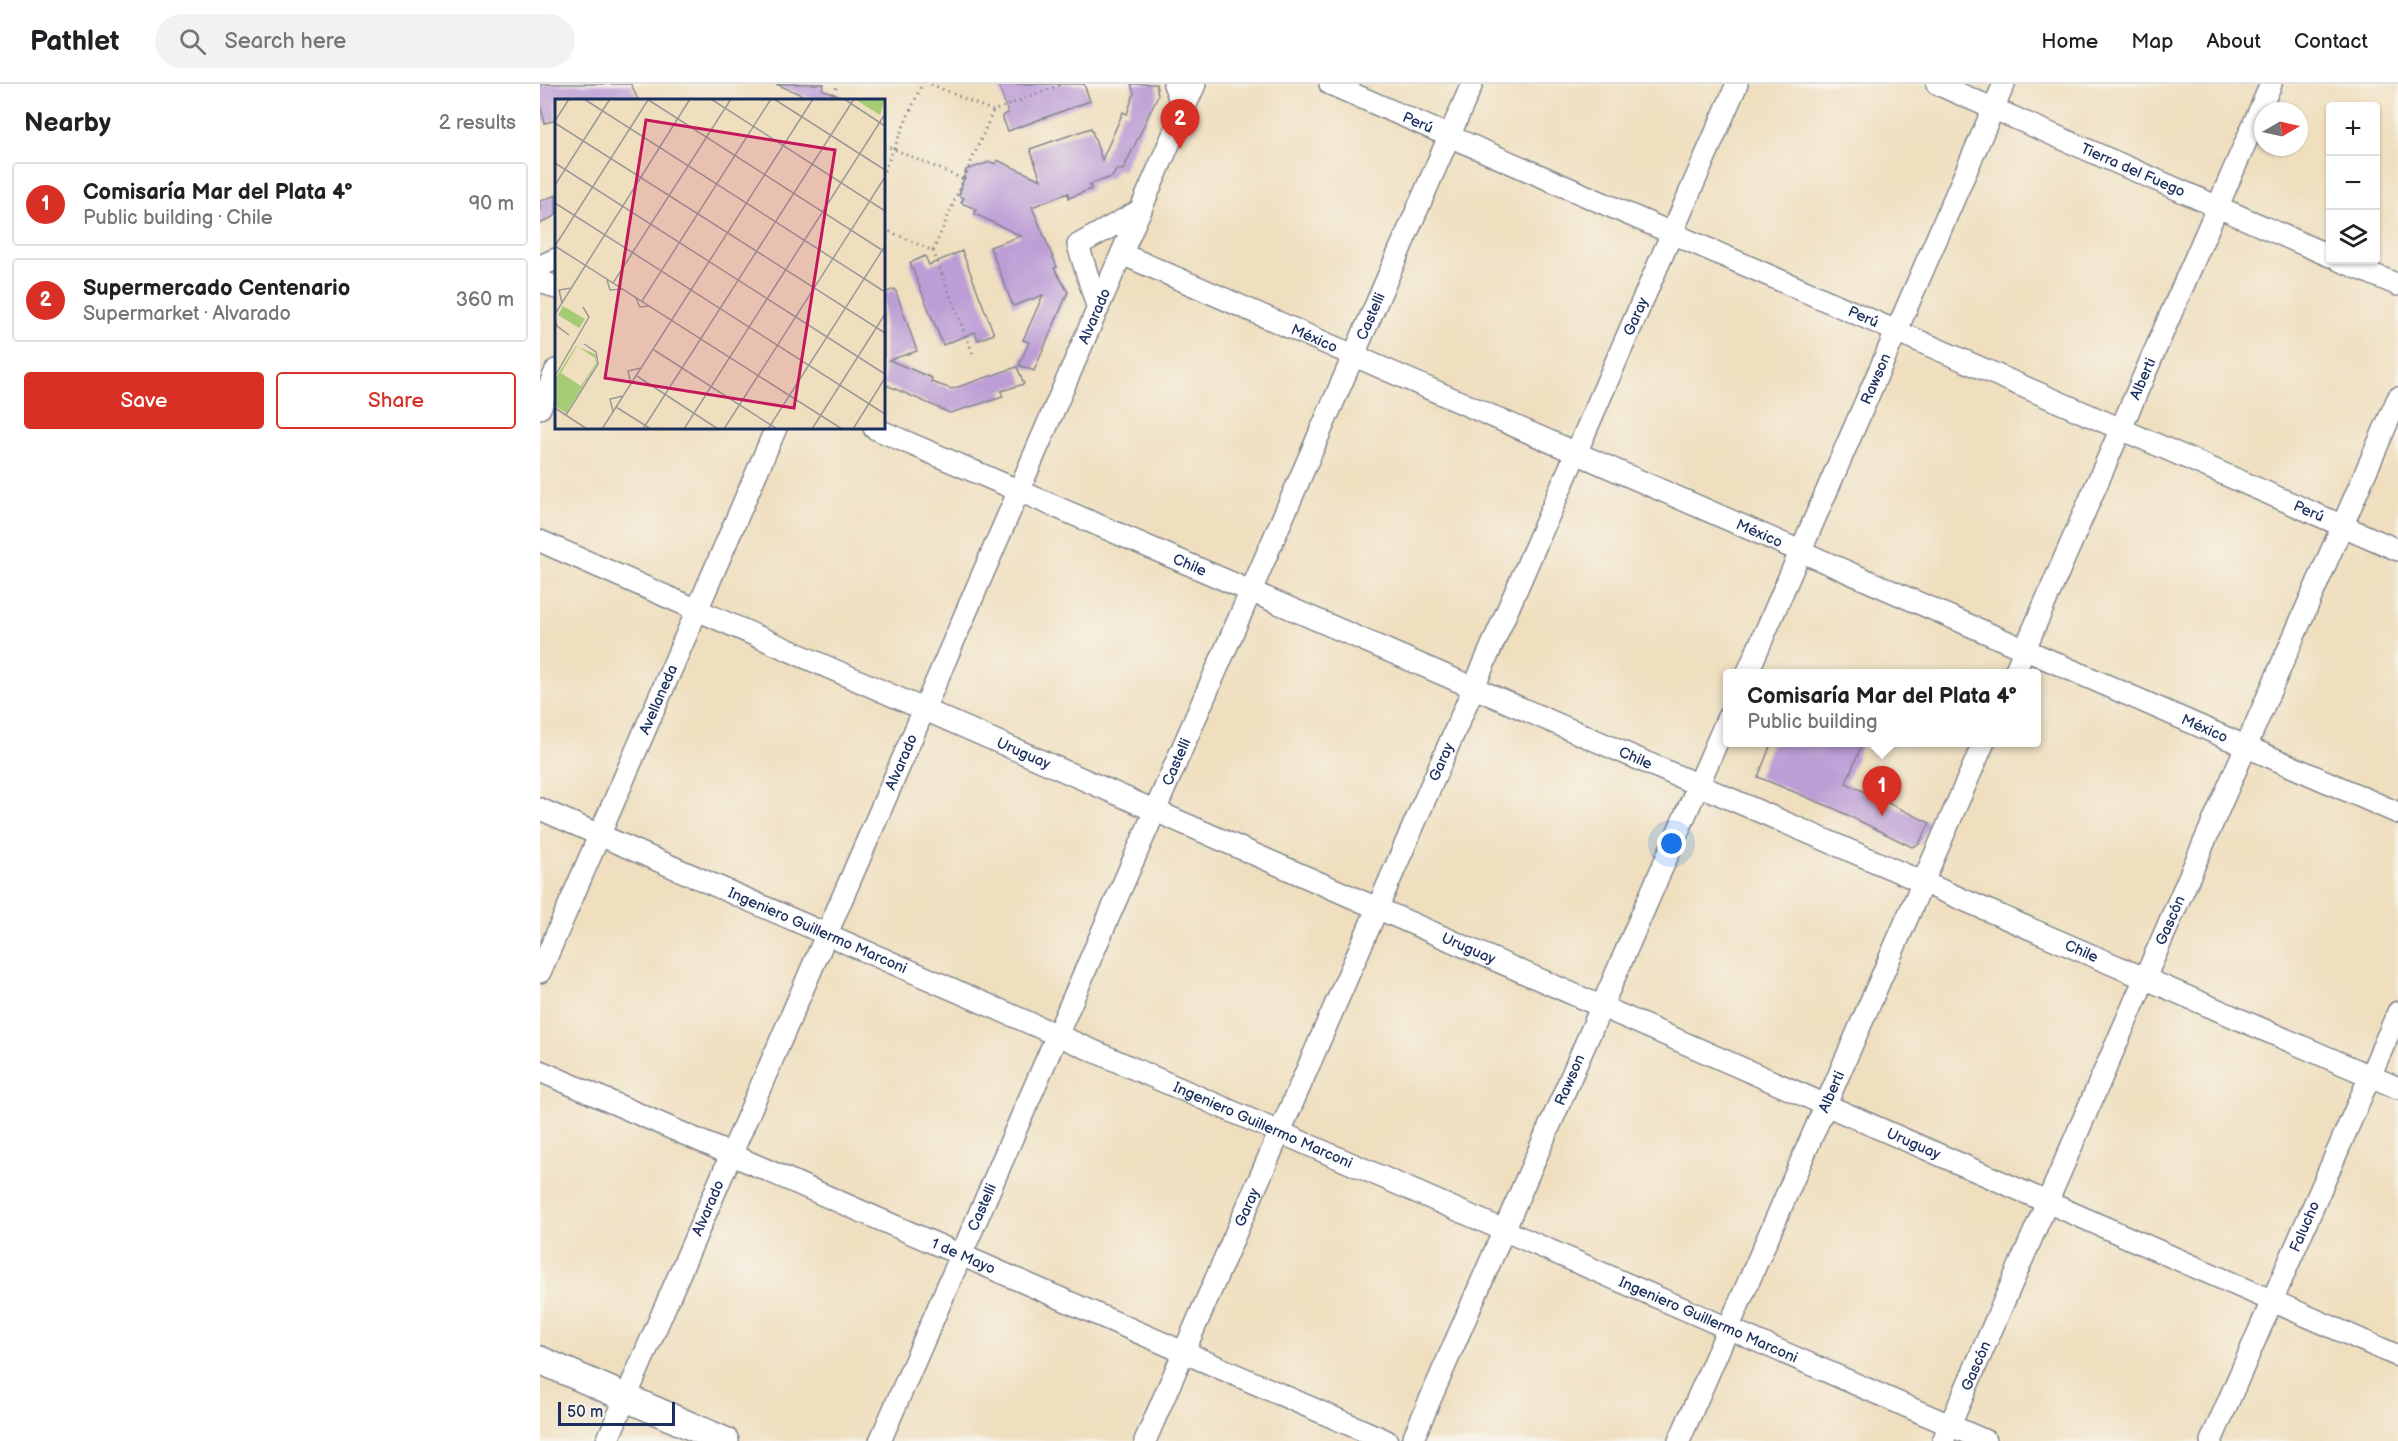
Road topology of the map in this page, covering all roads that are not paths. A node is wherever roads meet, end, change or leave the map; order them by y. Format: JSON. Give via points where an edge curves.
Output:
{"nodes":[{"id":1,"x":1174,"y":84,"type":"edge"},
{"id":2,"x":1196,"y":84,"type":"edge"},
{"id":3,"x":1330,"y":84,"type":"edge"},
{"id":4,"x":1472,"y":84,"type":"edge"},
{"id":5,"x":1737,"y":84,"type":"edge"},
{"id":6,"x":1937,"y":84,"type":"edge"},
{"id":7,"x":2004,"y":84,"type":"edge"},
{"id":8,"x":2271,"y":84,"type":"edge"},
{"id":9,"x":1993,"y":108,"type":"junction"},
{"id":10,"x":1184,"y":111,"type":"junction"},
{"id":11,"x":1449,"y":136,"type":"junction"},
{"id":12,"x":2218,"y":207,"type":"junction"},
{"id":13,"x":1141,"y":210,"type":"junction"},
{"id":14,"x":1672,"y":233,"type":"junction"},
{"id":15,"x":1122,"y":254,"type":"junction"},
{"id":16,"x":2326,"y":254,"type":"edge"},
{"id":17,"x":555,"y":259,"type":"edge"},
{"id":18,"x":2348,"y":264,"type":"edge"},
{"id":19,"x":540,"y":266,"type":"edge"},
{"id":20,"x":540,"y":280,"type":"edge"},
{"id":21,"x":2398,"y":285,"type":"edge"},
{"id":22,"x":555,"y":288,"type":"edge"},
{"id":23,"x":1098,"y":309,"type":"junction"},
{"id":24,"x":1896,"y":331,"type":"junction"},
{"id":25,"x":1354,"y":355,"type":"junction"},
{"id":26,"x":555,"y":372,"type":"edge"},
{"id":27,"x":2398,"y":398,"type":"edge"},
{"id":28,"x":540,"y":408,"type":"edge"},
{"id":29,"x":776,"y":429,"type":"edge"},
{"id":30,"x":876,"y":429,"type":"edge"},
{"id":31,"x":2120,"y":429,"type":"junction"},
{"id":32,"x":1576,"y":453,"type":"junction"},
{"id":33,"x":1020,"y":491,"type":"junction"},
{"id":34,"x":2342,"y":526,"type":"junction"},
{"id":35,"x":540,"y":541,"type":"edge"},
{"id":36,"x":2398,"y":550,"type":"edge"},
{"id":37,"x":1800,"y":551,"type":"junction"},
{"id":38,"x":1251,"y":591,"type":"junction"},
{"id":39,"x":697,"y":610,"type":"junction"},
{"id":40,"x":2024,"y":650,"type":"junction"},
{"id":41,"x":1749,"y":669,"type":"edge"},
{"id":42,"x":2016,"y":669,"type":"edge"},
{"id":43,"x":1474,"y":687,"type":"junction"},
{"id":44,"x":925,"y":709,"type":"junction"},
{"id":45,"x":1723,"y":728,"type":"edge"},
{"id":46,"x":1982,"y":747,"type":"edge"},
{"id":47,"x":2246,"y":747,"type":"junction"},
{"id":48,"x":1698,"y":785,"type":"junction"},
{"id":49,"x":540,"y":809,"type":"edge"},
{"id":50,"x":1155,"y":811,"type":"junction"},
{"id":51,"x":2398,"y":813,"type":"edge"},
{"id":52,"x":600,"y":835,"type":"junction"},
{"id":53,"x":1923,"y":882,"type":"junction"},
{"id":54,"x":1378,"y":908,"type":"junction"},
{"id":55,"x":827,"y":934,"type":"junction"},
{"id":56,"x":540,"y":972,"type":"edge"},
{"id":57,"x":2145,"y":978,"type":"junction"},
{"id":58,"x":1602,"y":1006,"type":"junction"},
{"id":59,"x":2398,"y":1012,"type":"edge"},
{"id":60,"x":1057,"y":1035,"type":"junction"},
{"id":61,"x":540,"y":1071,"type":"edge"},
{"id":62,"x":2370,"y":1076,"type":"junction"},
{"id":63,"x":2398,"y":1088,"type":"edge"},
{"id":64,"x":1826,"y":1105,"type":"junction"},
{"id":65,"x":1280,"y":1132,"type":"junction"},
{"id":66,"x":731,"y":1155,"type":"junction"},
{"id":67,"x":2047,"y":1202,"type":"junction"},
{"id":68,"x":1504,"y":1230,"type":"junction"},
{"id":69,"x":961,"y":1255,"type":"junction"},
{"id":70,"x":2272,"y":1300,"type":"junction"},
{"id":71,"x":1728,"y":1328,"type":"junction"},
{"id":72,"x":1184,"y":1352,"type":"junction"},
{"id":73,"x":2398,"y":1356,"type":"edge"},
{"id":74,"x":540,"y":1360,"type":"edge"},
{"id":75,"x":626,"y":1398,"type":"junction"},
{"id":76,"x":1947,"y":1433,"type":"edge"},
{"id":77,"x":607,"y":1441,"type":"edge"},
{"id":78,"x":725,"y":1441,"type":"edge"},
{"id":79,"x":880,"y":1441,"type":"edge"},
{"id":80,"x":1145,"y":1441,"type":"edge"},
{"id":81,"x":1387,"y":1441,"type":"edge"},
{"id":82,"x":1412,"y":1441,"type":"edge"},
{"id":83,"x":1679,"y":1441,"type":"edge"},
{"id":84,"x":1986,"y":1441,"type":"edge"},
{"id":85,"x":2211,"y":1441,"type":"edge"}],
"edges":[{"from":1,"to":10,"type":"street"},
{"from":2,"to":10,"type":"street","name":"Alvarado"},
{"from":3,"to":11,"type":"street","name":"Perú"},
{"from":4,"to":11,"type":"street","name":"Castelli"},
{"from":5,"to":14,"type":"street","name":"Garay"},
{"from":6,"to":9,"type":"street","name":"Tierra del Fuego"},
{"from":7,"to":9,"type":"street","name":"Rawson"},
{"from":8,"to":12,"type":"street","name":"Alberti"},
{"from":9,"to":12,"type":"street","name":"Tierra del Fuego"},
{"from":9,"to":24,"type":"street","name":"Rawson"},
{"from":10,"to":13,"type":"street","name":"Alvarado"},
{"from":11,"to":14,"type":"street","name":"Perú"},
{"from":11,"to":25,"type":"street","name":"Castelli"},
{"from":12,"to":16,"type":"street","name":"Tierra del Fuego"},
{"from":12,"to":31,"type":"street","name":"Alberti"},
{"from":13,"to":15,"type":"street","name":"Alvarado"},
{"from":13,"to":23,"type":"street","via":[[1078,245]]},
{"from":14,"to":24,"type":"street","name":"Perú"},
{"from":14,"to":32,"type":"street","name":"Garay"},
{"from":15,"to":23,"type":"street","name":"Alvarado"},
{"from":15,"to":25,"type":"street","name":"México"},
{"from":17,"to":19,"type":"street"},
{"from":18,"to":21,"type":"street"},
{"from":20,"to":22,"type":"street"},
{"from":23,"to":33,"type":"street","name":"Alvarado"},
{"from":24,"to":31,"type":"street","name":"Perú"},
{"from":24,"to":37,"type":"street","name":"Rawson"},
{"from":25,"to":32,"type":"street","name":"México"},
{"from":25,"to":38,"type":"street","name":"Castelli"},
{"from":26,"to":28,"type":"street"},
{"from":27,"to":34,"type":"street","name":"Gascón"},
{"from":29,"to":39,"type":"street","name":"Avellaneda"},
{"from":30,"to":33,"type":"street","name":"Chile"},
{"from":31,"to":34,"type":"street","name":"Perú"},
{"from":31,"to":40,"type":"street","name":"Alberti"},
{"from":32,"to":37,"type":"street","name":"México"},
{"from":32,"to":43,"type":"street","name":"Garay"},
{"from":33,"to":38,"type":"street","name":"Chile"},
{"from":33,"to":44,"type":"street","name":"Alvarado"},
{"from":34,"to":36,"type":"street","name":"Perú"},
{"from":34,"to":47,"type":"street","name":"Gascón"},
{"from":35,"to":39,"type":"street","name":"Uruguay"},
{"from":37,"to":40,"type":"street","name":"México"},
{"from":37,"to":41,"type":"street","name":"Rawson"},
{"from":38,"to":43,"type":"street","name":"Chile"},
{"from":38,"to":50,"type":"street","name":"Castelli"},
{"from":39,"to":44,"type":"street","name":"Uruguay"},
{"from":39,"to":52,"type":"street","name":"Avellaneda"},
{"from":40,"to":42,"type":"street","name":"Alberti"},
{"from":40,"to":47,"type":"street","name":"México"},
{"from":43,"to":48,"type":"street","name":"Chile"},
{"from":43,"to":54,"type":"street","name":"Garay"},
{"from":44,"to":50,"type":"street","name":"Uruguay"},
{"from":44,"to":55,"type":"street","name":"Alvarado"},
{"from":45,"to":48,"type":"street","name":"Rawson"},
{"from":46,"to":53,"type":"street","name":"Alberti"},
{"from":47,"to":51,"type":"street","name":"México"},
{"from":47,"to":57,"type":"street","name":"Gascón"},
{"from":48,"to":53,"type":"street","name":"Chile"},
{"from":48,"to":58,"type":"street","name":"Rawson"},
{"from":49,"to":52,"type":"street","name":"Ingeniero Guillermo Marconi"},
{"from":50,"to":54,"type":"street","name":"Uruguay"},
{"from":50,"to":60,"type":"street","name":"Castelli"},
{"from":52,"to":55,"type":"street","name":"Ingeniero Guillermo Marconi"},
{"from":52,"to":56,"type":"street","name":"Avellaneda"},
{"from":53,"to":57,"type":"street","name":"Chile"},
{"from":53,"to":64,"type":"street","name":"Alberti"},
{"from":54,"to":58,"type":"street","name":"Uruguay"},
{"from":54,"to":65,"type":"street","name":"Garay"},
{"from":55,"to":60,"type":"street","name":"Ingeniero Guillermo Marconi"},
{"from":55,"to":66,"type":"street","name":"Alvarado"},
{"from":57,"to":62,"type":"street","name":"Chile"},
{"from":57,"to":67,"type":"street","name":"Gascón"},
{"from":58,"to":64,"type":"street","name":"Uruguay"},
{"from":58,"to":68,"type":"street","name":"Rawson"},
{"from":59,"to":62,"type":"street","name":"Falucho"},
{"from":60,"to":65,"type":"street","name":"Ingeniero Guillermo Marconi"},
{"from":60,"to":69,"type":"street","name":"Castelli"},
{"from":61,"to":66,"type":"street","name":"1 de Mayo"},
{"from":62,"to":63,"type":"street","name":"Chile"},
{"from":62,"to":70,"type":"street","name":"Falucho"},
{"from":64,"to":67,"type":"street","name":"Uruguay"},
{"from":64,"to":71,"type":"street","name":"Alberti"},
{"from":65,"to":68,"type":"street","name":"Ingeniero Guillermo Marconi"},
{"from":65,"to":72,"type":"street","name":"Garay"},
{"from":66,"to":69,"type":"street","name":"1 de Mayo"},
{"from":66,"to":75,"type":"street","name":"Alvarado"},
{"from":67,"to":70,"type":"street","name":"Uruguay"},
{"from":67,"to":76,"type":"street","name":"Gascón"},
{"from":68,"to":71,"type":"street","name":"Ingeniero Guillermo Marconi"},
{"from":68,"to":82,"type":"street","name":"Rawson"},
{"from":69,"to":72,"type":"street","name":"1 de Mayo"},
{"from":69,"to":79,"type":"street","name":"Castelli"},
{"from":70,"to":73,"type":"street","name":"Uruguay"},
{"from":70,"to":85,"type":"street","name":"Falucho"},
{"from":71,"to":76,"type":"street","name":"Ingeniero Guillermo Marconi"},
{"from":71,"to":83,"type":"street","name":"Alberti"},
{"from":72,"to":80,"type":"street","name":"Garay"},
{"from":72,"to":81,"type":"street","name":"1 de Mayo"},
{"from":74,"to":75,"type":"main road"},
{"from":75,"to":77,"type":"street","name":"Alvarado"},
{"from":75,"to":78,"type":"main road"},
{"from":76,"to":84,"type":"street","name":"Ingeniero Guillermo Marconi"}]}
